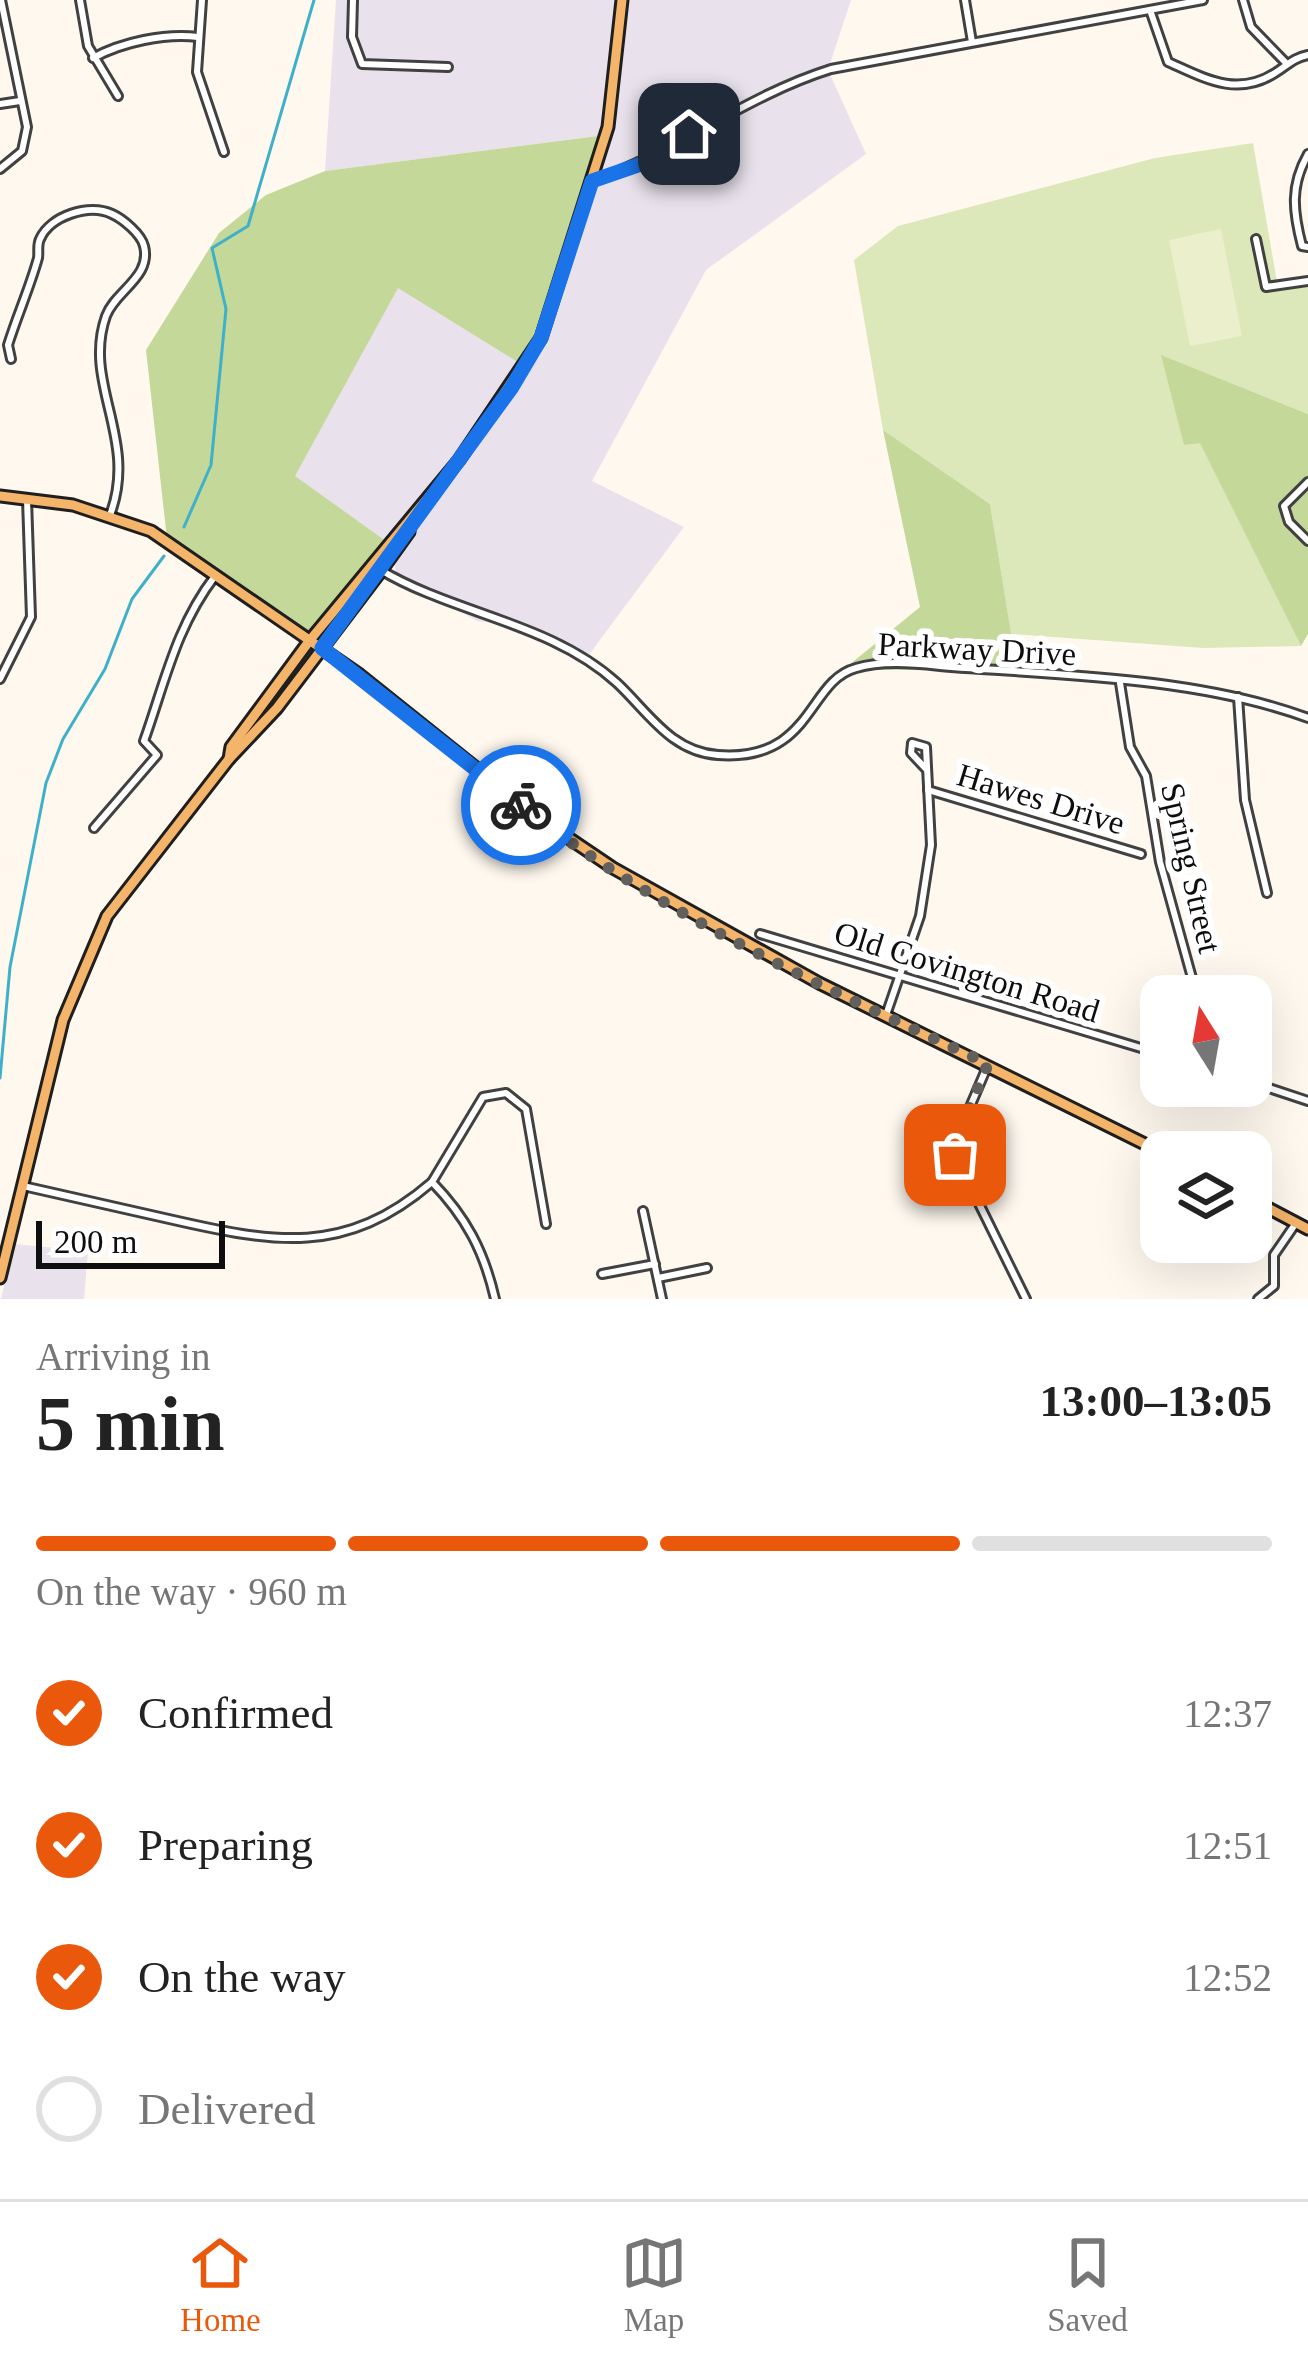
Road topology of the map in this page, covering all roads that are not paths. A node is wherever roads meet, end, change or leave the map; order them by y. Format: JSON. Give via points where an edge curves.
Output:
{"nodes":[{"id":1,"x":1,"y":0,"type":"edge"},
{"id":2,"x":80,"y":0,"type":"edge"},
{"id":3,"x":202,"y":0,"type":"edge"},
{"id":4,"x":353,"y":0,"type":"edge"},
{"id":5,"x":622,"y":0,"type":"edge"},
{"id":6,"x":965,"y":0,"type":"edge"},
{"id":7,"x":1203,"y":0,"type":"edge"},
{"id":8,"x":1244,"y":0,"type":"edge"},
{"id":9,"x":1150,"y":10,"type":"junction"},
{"id":10,"x":4,"y":30,"type":"edge"},
{"id":11,"x":198,"y":37,"type":"junction"},
{"id":12,"x":972,"y":42,"type":"junction"},
{"id":13,"x":1308,"y":55,"type":"edge"},
{"id":14,"x":93,"y":58,"type":"junction"},
{"id":15,"x":1287,"y":64,"type":"junction"},
{"id":16,"x":448,"y":68,"type":"dead end"},
{"id":17,"x":118,"y":96,"type":"dead end"},
{"id":18,"x":21,"y":100,"type":"junction"},
{"id":19,"x":0,"y":104,"type":"edge"},
{"id":20,"x":224,"y":152,"type":"dead end"},
{"id":21,"x":1308,"y":154,"type":"edge"},
{"id":22,"x":0,"y":169,"type":"edge"},
{"id":23,"x":592,"y":181,"type":"junction"},
{"id":24,"x":1256,"y":238,"type":"dead end"},
{"id":25,"x":1308,"y":247,"type":"edge"},
{"id":26,"x":1308,"y":281,"type":"edge"},
{"id":27,"x":11,"y":359,"type":"dead end"},
{"id":28,"x":1308,"y":482,"type":"edge"},
{"id":29,"x":0,"y":496,"type":"edge"},
{"id":30,"x":27,"y":497,"type":"junction"},
{"id":31,"x":110,"y":515,"type":"junction"},
{"id":32,"x":410,"y":522,"type":"junction"},
{"id":33,"x":1308,"y":541,"type":"edge"},
{"id":34,"x":371,"y":563,"type":"junction"},
{"id":35,"x":381,"y":571,"type":"junction"},
{"id":36,"x":216,"y":574,"type":"junction"},
{"id":37,"x":310,"y":640,"type":"junction"},
{"id":38,"x":322,"y":648,"type":"junction"},
{"id":39,"x":0,"y":679,"type":"edge"},
{"id":40,"x":1120,"y":683,"type":"junction"},
{"id":41,"x":1238,"y":698,"type":"junction"},
{"id":42,"x":1308,"y":718,"type":"edge"},
{"id":43,"x":229,"y":759,"type":"junction"},
{"id":44,"x":927,"y":770,"type":"dead end"},
{"id":45,"x":928,"y":790,"type":"junction"},
{"id":46,"x":94,"y":828,"type":"dead end"},
{"id":47,"x":1141,"y":854,"type":"dead end"},
{"id":48,"x":1267,"y":893,"type":"dead end"},
{"id":49,"x":760,"y":934,"type":"dead end"},
{"id":50,"x":1190,"y":975,"type":"edge"},
{"id":51,"x":900,"y":979,"type":"junction"},
{"id":52,"x":886,"y":1016,"type":"junction"},
{"id":53,"x":1140,"y":1048,"type":"edge"},
{"id":54,"x":988,"y":1064,"type":"junction"},
{"id":55,"x":1272,"y":1089,"type":"edge"},
{"id":56,"x":1308,"y":1101,"type":"edge"},
{"id":57,"x":1140,"y":1141,"type":"edge"},
{"id":58,"x":432,"y":1182,"type":"junction"},
{"id":59,"x":23,"y":1186,"type":"junction"},
{"id":60,"x":1272,"y":1210,"type":"edge"},
{"id":61,"x":643,"y":1211,"type":"dead end"},
{"id":62,"x":1296,"y":1222,"type":"junction"},
{"id":63,"x":546,"y":1224,"type":"dead end"},
{"id":64,"x":1308,"y":1228,"type":"edge"},
{"id":65,"x":655,"y":1264,"type":"junction"},
{"id":66,"x":706,"y":1268,"type":"dead end"},
{"id":67,"x":602,"y":1274,"type":"dead end"},
{"id":68,"x":658,"y":1277,"type":"junction"},
{"id":69,"x":0,"y":1278,"type":"edge"},
{"id":70,"x":495,"y":1299,"type":"edge"},
{"id":71,"x":662,"y":1299,"type":"edge"},
{"id":72,"x":1026,"y":1299,"type":"edge"},
{"id":73,"x":1258,"y":1299,"type":"edge"}],
"edges":[{"from":1,"to":10,"type":"street"},
{"from":2,"to":14,"type":"street"},
{"from":3,"to":11,"type":"street"},
{"from":4,"to":16,"type":"street","via":[[352,37],[362,64]]},
{"from":5,"to":23,"type":"main road","via":[[615,85]]},
{"from":6,"to":12,"type":"street"},
{"from":7,"to":9,"type":"street"},
{"from":8,"to":15,"type":"street","via":[[1251,28]]},
{"from":9,"to":12,"type":"street"},
{"from":9,"to":15,"type":"street","via":[[1168,62],[1219,85],[1250,86]]},
{"from":10,"to":18,"type":"street"},
{"from":11,"to":14,"type":"street"},
{"from":11,"to":20,"type":"street","via":[[202,97]]},
{"from":12,"to":23,"type":"street","via":[[783,84],[647,162]]},
{"from":13,"to":15,"type":"street"},
{"from":14,"to":17,"type":"street"},
{"from":18,"to":19,"type":"street"},
{"from":18,"to":22,"type":"street","via":[[22,151]]},
{"from":21,"to":25,"type":"street","via":[[1295,177],[1294,213]]},
{"from":23,"to":32,"type":"main road","via":[[541,338]]},
{"from":24,"to":26,"type":"street","via":[[1266,287]]},
{"from":27,"to":31,"type":"street","via":[[8,345],[40,238],[85,210],[109,212],[138,235],[146,249],[141,272],[106,313],[104,332],[103,377],[122,469]]},
{"from":28,"to":33,"type":"street","via":[[1284,506]]},
{"from":29,"to":30,"type":"main road"},
{"from":30,"to":31,"type":"main road"},
{"from":30,"to":39,"type":"street","via":[[31,617]]},
{"from":31,"to":36,"type":"main road"},
{"from":32,"to":34,"type":"main road"},
{"from":32,"to":35,"type":"main road"},
{"from":34,"to":35,"type":"street","name":"Parkway Drive"},
{"from":34,"to":37,"type":"main road"},
{"from":35,"to":38,"type":"main road"},
{"from":35,"to":40,"type":"street","name":"Parkway Drive","via":[[544,637],[617,683],[683,745],[711,754],[748,754],[783,740],[812,715],[830,682],[853,668],[911,665]]},
{"from":36,"to":37,"type":"main road"},
{"from":36,"to":46,"type":"street","via":[[171,651],[144,741],[157,755]]},
{"from":37,"to":38,"type":"main road"},
{"from":37,"to":43,"type":"main road"},
{"from":38,"to":43,"type":"main road"},
{"from":38,"to":52,"type":"main road","via":[[590,854]]},
{"from":40,"to":41,"type":"street","name":"Parkway Drive"},
{"from":40,"to":50,"type":"street","name":"Spring Street"},
{"from":41,"to":42,"type":"street","name":"Parkway Drive"},
{"from":41,"to":48,"type":"street","via":[[1242,782]]},
{"from":43,"to":59,"type":"main road","via":[[107,916],[63,1020]]},
{"from":44,"to":45,"type":"street"},
{"from":45,"to":47,"type":"street","name":"Hawes Drive"},
{"from":45,"to":51,"type":"street","via":[[931,845]]},
{"from":49,"to":51,"type":"street","name":"Old Covington Road"},
{"from":51,"to":52,"type":"street"},
{"from":51,"to":53,"type":"street","name":"Old Covington Road"},
{"from":52,"to":54,"type":"main road"},
{"from":54,"to":57,"type":"main road"},
{"from":54,"to":72,"type":"street","via":[[955,1155]]},
{"from":55,"to":56,"type":"street"},
{"from":58,"to":59,"type":"street","via":[[358,1229],[284,1242]]},
{"from":58,"to":63,"type":"street","via":[[476,1104],[506,1093],[526,1109]]},
{"from":58,"to":70,"type":"street","via":[[463,1214]]},
{"from":59,"to":69,"type":"main road"},
{"from":60,"to":62,"type":"main road"},
{"from":61,"to":65,"type":"street"},
{"from":62,"to":64,"type":"main road"},
{"from":62,"to":73,"type":"street","via":[[1274,1255],[1274,1286]]},
{"from":65,"to":67,"type":"street"},
{"from":65,"to":68,"type":"street"},
{"from":66,"to":68,"type":"street"},
{"from":68,"to":71,"type":"street"}]}
